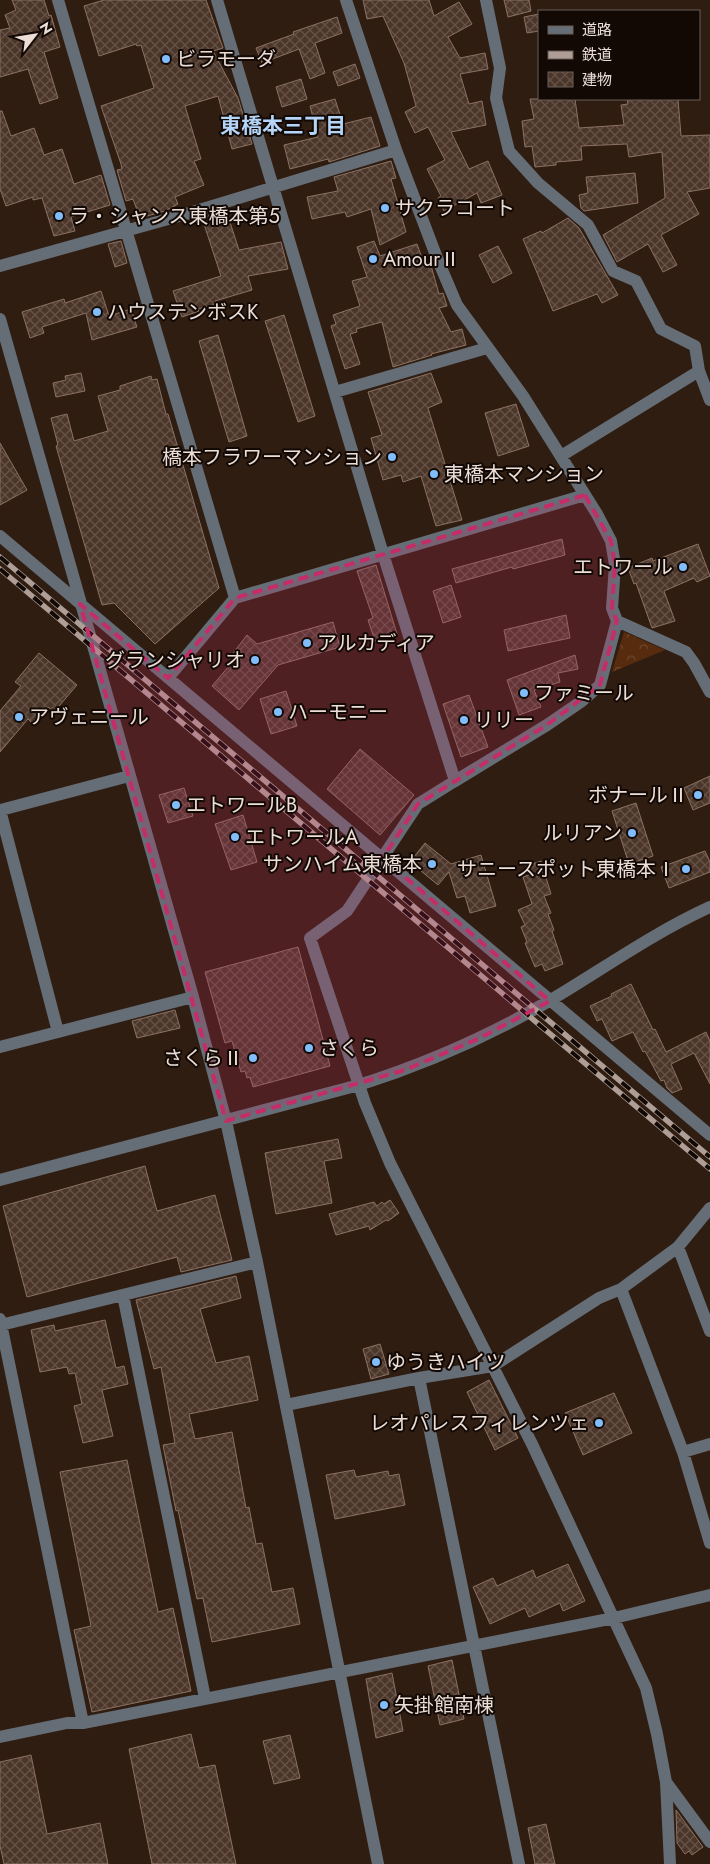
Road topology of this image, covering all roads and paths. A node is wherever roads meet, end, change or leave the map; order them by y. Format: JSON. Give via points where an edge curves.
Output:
{"nodes":[{"id":1,"x":58,"y":0,"type":"edge"},
{"id":2,"x":217,"y":0,"type":"edge"},
{"id":3,"x":346,"y":0,"type":"edge"},
{"id":4,"x":486,"y":0,"type":"edge"},
{"id":5,"x":396,"y":150,"type":"junction"},
{"id":6,"x":273,"y":186,"type":"junction"},
{"id":7,"x":125,"y":231,"type":"junction"},
{"id":8,"x":0,"y":266,"type":"edge"},
{"id":9,"x":0,"y":319,"type":"edge"},
{"id":10,"x":487,"y":348,"type":"junction"},
{"id":11,"x":699,"y":370,"type":"junction"},
{"id":12,"x":335,"y":392,"type":"junction"},
{"id":13,"x":710,"y":400,"type":"edge"},
{"id":14,"x":561,"y":456,"type":"junction"},
{"id":15,"x":585,"y":494,"type":"junction"},
{"id":16,"x":0,"y":536,"type":"edge"},
{"id":17,"x":383,"y":554,"type":"junction"},
{"id":18,"x":234,"y":598,"type":"junction"},
{"id":19,"x":80,"y":604,"type":"junction"},
{"id":20,"x":618,"y":621,"type":"junction"},
{"id":21,"x":168,"y":678,"type":"junction"},
{"id":22,"x":710,"y":692,"type":"edge"},
{"id":23,"x":129,"y":776,"type":"junction"},
{"id":24,"x":455,"y":781,"type":"junction"},
{"id":25,"x":0,"y":810,"type":"edge"},
{"id":26,"x":383,"y":858,"type":"junction"},
{"id":27,"x":710,"y":907,"type":"edge"},
{"id":28,"x":193,"y":997,"type":"junction"},
{"id":29,"x":550,"y":1001,"type":"junction"},
{"id":30,"x":58,"y":1032,"type":"junction"},
{"id":31,"x":0,"y":1047,"type":"edge"},
{"id":32,"x":359,"y":1085,"type":"junction"},
{"id":33,"x":226,"y":1121,"type":"junction"},
{"id":34,"x":710,"y":1135,"type":"edge"},
{"id":35,"x":0,"y":1180,"type":"edge"},
{"id":36,"x":710,"y":1208,"type":"edge"},
{"id":37,"x":678,"y":1247,"type":"junction"},
{"id":38,"x":257,"y":1262,"type":"junction"},
{"id":39,"x":621,"y":1289,"type":"junction"},
{"id":40,"x":123,"y":1295,"type":"junction"},
{"id":41,"x":1,"y":1322,"type":"edge"},
{"id":42,"x":710,"y":1331,"type":"edge"},
{"id":43,"x":493,"y":1366,"type":"junction"},
{"id":44,"x":419,"y":1378,"type":"junction"},
{"id":45,"x":286,"y":1405,"type":"junction"},
{"id":46,"x":710,"y":1444,"type":"edge"},
{"id":47,"x":683,"y":1452,"type":"junction"},
{"id":48,"x":710,"y":1543,"type":"edge"},
{"id":49,"x":710,"y":1595,"type":"edge"},
{"id":50,"x":614,"y":1618,"type":"junction"},
{"id":51,"x":474,"y":1645,"type":"junction"},
{"id":52,"x":339,"y":1672,"type":"junction"},
{"id":53,"x":204,"y":1698,"type":"junction"},
{"id":54,"x":82,"y":1723,"type":"junction"},
{"id":55,"x":0,"y":1737,"type":"edge"},
{"id":56,"x":666,"y":1782,"type":"junction"},
{"id":57,"x":709,"y":1839,"type":"edge"},
{"id":58,"x":378,"y":1864,"type":"edge"},
{"id":59,"x":519,"y":1864,"type":"edge"},
{"id":60,"x":670,"y":1864,"type":"edge"}],
"edges":[{"from":1,"to":7,"type":"street"},
{"from":2,"to":6,"type":"street"},
{"from":3,"to":5,"type":"street"},
{"from":4,"to":11,"type":"street","via":[[500,68],[496,98],[509,151],[538,183],[588,225],[613,271],[636,281],[660,330],[695,346]]},
{"from":5,"to":6,"type":"street"},
{"from":5,"to":10,"type":"street","via":[[457,305]]},
{"from":6,"to":7,"type":"street"},
{"from":6,"to":12,"type":"street"},
{"from":7,"to":8,"type":"street"},
{"from":7,"to":18,"type":"street"},
{"from":9,"to":19,"type":"street"},
{"from":10,"to":12,"type":"street"},
{"from":10,"to":14,"type":"street","via":[[523,396]]},
{"from":11,"to":13,"type":"street"},
{"from":11,"to":14,"type":"street"},
{"from":12,"to":17,"type":"street"},
{"from":14,"to":15,"type":"street"},
{"from":15,"to":17,"type":"street"},
{"from":15,"to":20,"type":"street","via":[[611,541],[614,565],[612,608]]},
{"from":16,"to":19,"type":"street"},
{"from":17,"to":18,"type":"street"},
{"from":17,"to":24,"type":"street"},
{"from":18,"to":21,"type":"street"},
{"from":19,"to":21,"type":"street"},
{"from":19,"to":23,"type":"street"},
{"from":20,"to":22,"type":"street","via":[[686,652]]},
{"from":20,"to":24,"type":"street","via":[[600,685],[547,725]]},
{"from":21,"to":26,"type":"street"},
{"from":23,"to":25,"type":"street"},
{"from":23,"to":28,"type":"street"},
{"from":24,"to":26,"type":"street","via":[[418,804]]},
{"from":25,"to":30,"type":"street"},
{"from":26,"to":29,"type":"street"},
{"from":26,"to":32,"type":"street","via":[[346,911],[310,938]]},
{"from":27,"to":29,"type":"street","via":[[658,934]]},
{"from":28,"to":30,"type":"street"},
{"from":28,"to":33,"type":"street"},
{"from":29,"to":32,"type":"street","via":[[447,1053]]},
{"from":29,"to":34,"type":"street"},
{"from":30,"to":31,"type":"street"},
{"from":32,"to":33,"type":"street"},
{"from":32,"to":43,"type":"street","via":[[390,1164]]},
{"from":33,"to":35,"type":"street"},
{"from":33,"to":38,"type":"street"},
{"from":36,"to":37,"type":"street"},
{"from":37,"to":39,"type":"street"},
{"from":37,"to":42,"type":"street"},
{"from":38,"to":40,"type":"street"},
{"from":38,"to":45,"type":"street"},
{"from":39,"to":43,"type":"street","via":[[599,1298]]},
{"from":39,"to":47,"type":"street"},
{"from":40,"to":41,"type":"street"},
{"from":40,"to":53,"type":"street"},
{"from":41,"to":54,"type":"street"},
{"from":43,"to":44,"type":"street"},
{"from":43,"to":50,"type":"street"},
{"from":44,"to":45,"type":"street"},
{"from":44,"to":51,"type":"street"},
{"from":45,"to":52,"type":"street"},
{"from":46,"to":47,"type":"street"},
{"from":47,"to":48,"type":"street"},
{"from":49,"to":50,"type":"street"},
{"from":50,"to":51,"type":"street"},
{"from":50,"to":56,"type":"street","via":[[646,1688]]},
{"from":51,"to":52,"type":"street"},
{"from":51,"to":59,"type":"street"},
{"from":52,"to":53,"type":"street"},
{"from":52,"to":58,"type":"street"},
{"from":53,"to":54,"type":"street"},
{"from":54,"to":55,"type":"street","via":[[67,1723]]},
{"from":56,"to":57,"type":"street"},
{"from":56,"to":60,"type":"street"}]}
